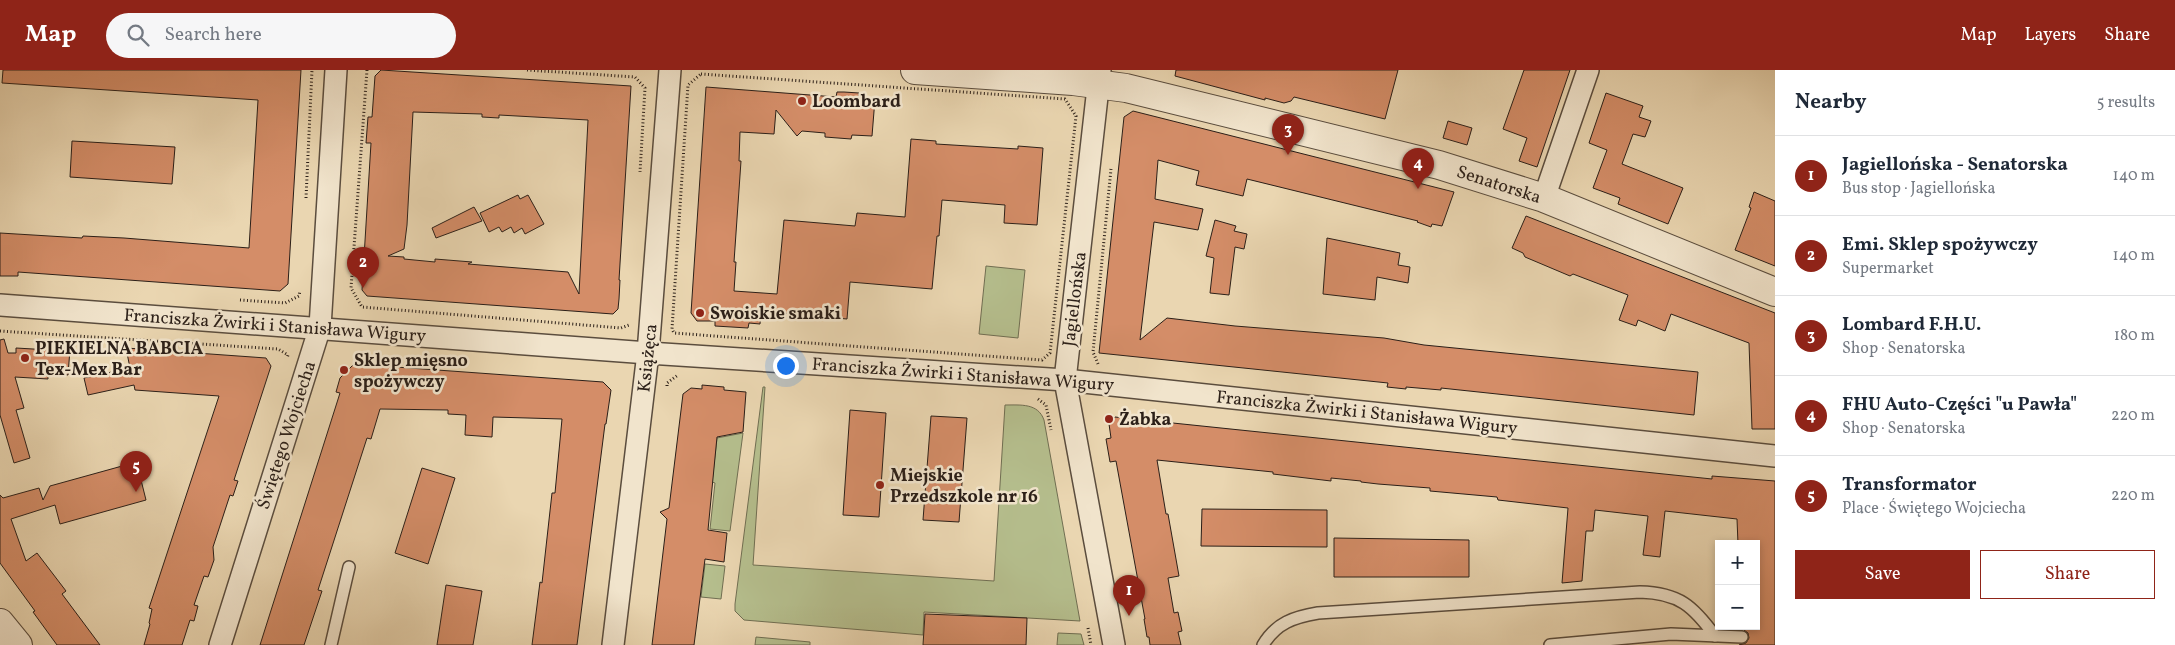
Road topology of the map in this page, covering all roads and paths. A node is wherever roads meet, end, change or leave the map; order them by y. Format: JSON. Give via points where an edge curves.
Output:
{"nodes":[{"id":1,"x":312,"y":70,"type":"edge"},
{"id":2,"x":336,"y":70,"type":"edge"},
{"id":3,"x":367,"y":70,"type":"edge"},
{"id":4,"x":527,"y":70,"type":"edge"},
{"id":5,"x":670,"y":70,"type":"edge"},
{"id":6,"x":915,"y":70,"type":"edge"},
{"id":7,"x":1588,"y":70,"type":"edge"},
{"id":8,"x":1099,"y":77,"type":"edge"},
{"id":9,"x":688,"y":85,"type":"joint"},
{"id":10,"x":1112,"y":164,"type":"dead end"},
{"id":11,"x":639,"y":176,"type":"dead end"},
{"id":12,"x":1544,"y":198,"type":"junction"},
{"id":13,"x":305,"y":207,"type":"dead end"},
{"id":14,"x":301,"y":285,"type":"dead end"},
{"id":15,"x":1775,"y":292,"type":"edge"},
{"id":16,"x":236,"y":300,"type":"dead end"},
{"id":17,"x":0,"y":305,"type":"edge"},
{"id":18,"x":630,"y":324,"type":"dead end"},
{"id":19,"x":320,"y":328,"type":"junction"},
{"id":20,"x":0,"y":331,"type":"edge"},
{"id":21,"x":648,"y":353,"type":"junction"},
{"id":22,"x":285,"y":364,"type":"dead end"},
{"id":23,"x":1101,"y":370,"type":"dead end"},
{"id":24,"x":679,"y":374,"type":"dead end"},
{"id":25,"x":1065,"y":380,"type":"junction"},
{"id":26,"x":666,"y":393,"type":"dead end"},
{"id":27,"x":1036,"y":398,"type":"dead end"},
{"id":28,"x":1053,"y":437,"type":"dead end"},
{"id":29,"x":1775,"y":456,"type":"edge"},
{"id":30,"x":349,"y":567,"type":"dead end"},
{"id":31,"x":1086,"y":619,"type":"dead end"},
{"id":32,"x":0,"y":623,"type":"edge"},
{"id":33,"x":1716,"y":636,"type":"junction"},
{"id":34,"x":1742,"y":637,"type":"dead end"},
{"id":35,"x":18,"y":645,"type":"edge"},
{"id":36,"x":220,"y":645,"type":"edge"},
{"id":37,"x":331,"y":645,"type":"edge"},
{"id":38,"x":613,"y":645,"type":"edge"},
{"id":39,"x":1091,"y":645,"type":"edge"},
{"id":40,"x":1114,"y":645,"type":"edge"},
{"id":41,"x":1263,"y":645,"type":"edge"},
{"id":42,"x":1550,"y":645,"type":"edge"}],
"edges":[{"from":1,"to":13,"type":"path"},
{"from":2,"to":19,"type":"street","name":"Świętego Wojciecha"},
{"from":3,"to":18,"type":"path","via":[[351,288],[362,307],[621,328]]},
{"from":4,"to":11,"type":"path","via":[[635,77],[645,88]]},
{"from":5,"to":21,"type":"street","name":"Książęca"},
{"from":6,"to":8,"type":"street","name":"Senatorska"},
{"from":7,"to":12,"type":"street"},
{"from":8,"to":12,"type":"street","name":"Senatorska","via":[[1150,93],[1439,165]]},
{"from":8,"to":25,"type":"street","name":"Jagiellońska"},
{"from":9,"to":9,"type":"path","via":[[674,333],[1039,360],[1050,353],[1076,116],[1065,99],[701,74]]},
{"from":10,"to":23,"type":"path","via":[[1094,352]]},
{"from":12,"to":15,"type":"street","name":"Senatorska"},
{"from":14,"to":16,"type":"path","via":[[299,296],[285,303]]},
{"from":17,"to":19,"type":"street","name":"Franciszka Żwirki i Stanisława Wigury"},
{"from":19,"to":21,"type":"street","name":"Franciszka Żwirki i Stanisława Wigury"},
{"from":19,"to":36,"type":"street","name":"Świętego Wojciecha"},
{"from":20,"to":22,"type":"path","via":[[278,349],[288,355]]},
{"from":21,"to":25,"type":"street","name":"Franciszka Żwirki i Stanisława Wigury"},
{"from":21,"to":38,"type":"street","name":"Książęca"},
{"from":24,"to":26,"type":"path","via":[[667,383]]},
{"from":25,"to":29,"type":"street","name":"Franciszka Żwirki i Stanisława Wigury"},
{"from":25,"to":40,"type":"street","name":"Jagiellońska"},
{"from":27,"to":28,"type":"path","via":[[1046,405]]},
{"from":30,"to":37,"type":"lane"},
{"from":31,"to":39,"type":"path"},
{"from":32,"to":35,"type":"street"},
{"from":33,"to":34,"type":"lane"},
{"from":33,"to":41,"type":"lane","via":[[1699,614],[1680,601],[1656,593],[1640,592],[1318,613],[1282,624]]},
{"from":33,"to":42,"type":"lane","via":[[1671,634]]}]}
